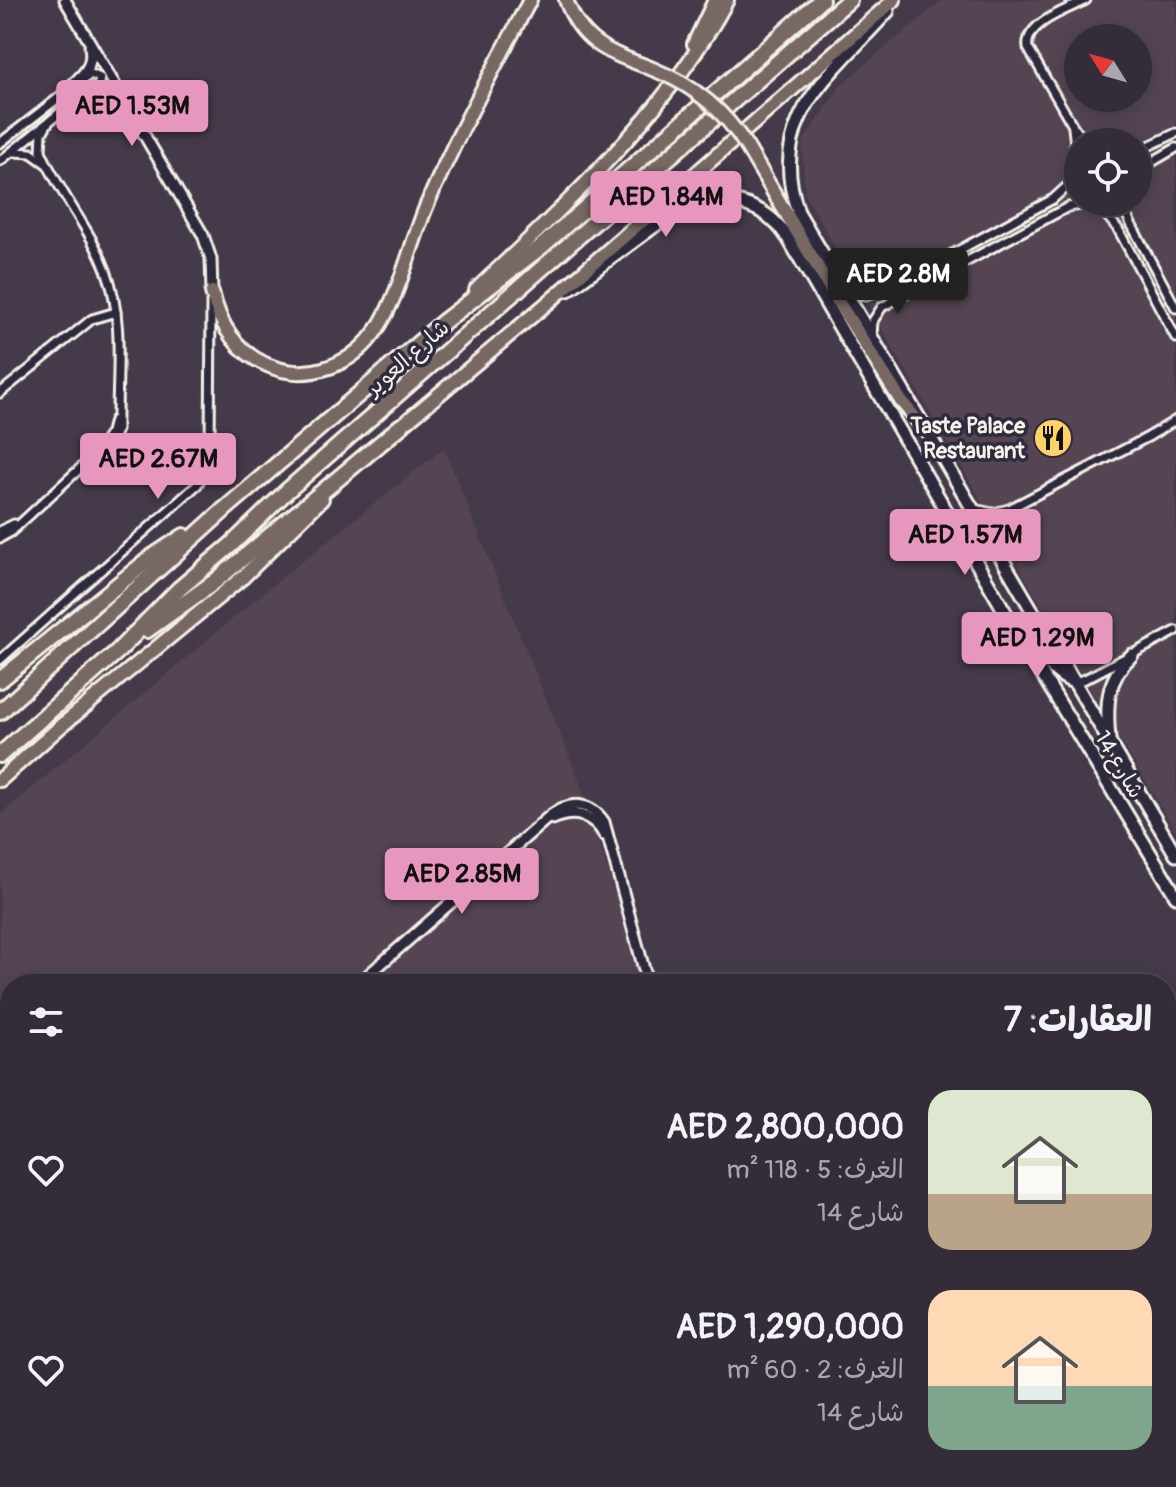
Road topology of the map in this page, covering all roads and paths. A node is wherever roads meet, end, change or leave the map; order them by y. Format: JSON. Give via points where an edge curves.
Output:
{"nodes":[{"id":1,"x":65,"y":0,"type":"edge"},
{"id":2,"x":530,"y":0,"type":"edge"},
{"id":3,"x":566,"y":0,"type":"edge"},
{"id":4,"x":715,"y":0,"type":"edge"},
{"id":5,"x":727,"y":0,"type":"edge"},
{"id":6,"x":821,"y":0,"type":"edge"},
{"id":7,"x":849,"y":0,"type":"edge"},
{"id":8,"x":896,"y":0,"type":"edge"},
{"id":9,"x":1086,"y":0,"type":"edge"},
{"id":10,"x":88,"y":39,"type":"junction"},
{"id":11,"x":682,"y":71,"type":"junction"},
{"id":12,"x":63,"y":94,"type":"junction"},
{"id":13,"x":125,"y":102,"type":"junction"},
{"id":14,"x":65,"y":108,"type":"junction"},
{"id":15,"x":48,"y":123,"type":"junction"},
{"id":16,"x":1073,"y":126,"type":"edge"},
{"id":17,"x":1176,"y":133,"type":"edge"},
{"id":18,"x":0,"y":143,"type":"edge"},
{"id":19,"x":1152,"y":144,"type":"edge"},
{"id":20,"x":1176,"y":148,"type":"edge"},
{"id":21,"x":11,"y":152,"type":"junction"},
{"id":22,"x":0,"y":161,"type":"edge"},
{"id":23,"x":1152,"y":162,"type":"edge"},
{"id":24,"x":48,"y":166,"type":"junction"},
{"id":25,"x":1064,"y":187,"type":"edge"},
{"id":26,"x":1064,"y":209,"type":"edge"},
{"id":27,"x":1107,"y":216,"type":"edge"},
{"id":28,"x":1128,"y":216,"type":"edge"},
{"id":29,"x":924,"y":269,"type":"junction"},
{"id":30,"x":843,"y":288,"type":"junction"},
{"id":31,"x":212,"y":292,"type":"junction"},
{"id":32,"x":557,"y":295,"type":"junction"},
{"id":33,"x":892,"y":302,"type":"junction"},
{"id":34,"x":1176,"y":308,"type":"edge"},
{"id":35,"x":116,"y":312,"type":"junction"},
{"id":36,"x":442,"y":323,"type":"junction"},
{"id":37,"x":872,"y":338,"type":"junction"},
{"id":38,"x":1176,"y":338,"type":"edge"},
{"id":39,"x":0,"y":393,"type":"edge"},
{"id":40,"x":1176,"y":420,"type":"edge"},
{"id":41,"x":401,"y":426,"type":"junction"},
{"id":42,"x":922,"y":426,"type":"junction"},
{"id":43,"x":969,"y":506,"type":"junction"},
{"id":44,"x":225,"y":509,"type":"junction"},
{"id":45,"x":26,"y":516,"type":"junction"},
{"id":46,"x":0,"y":531,"type":"edge"},
{"id":47,"x":0,"y":538,"type":"edge"},
{"id":48,"x":1176,"y":631,"type":"edge"},
{"id":49,"x":1019,"y":636,"type":"junction"},
{"id":50,"x":118,"y":651,"type":"junction"},
{"id":51,"x":1132,"y":655,"type":"junction"},
{"id":52,"x":0,"y":660,"type":"edge"},
{"id":53,"x":0,"y":680,"type":"edge"},
{"id":54,"x":1074,"y":682,"type":"junction"},
{"id":55,"x":0,"y":712,"type":"edge"},
{"id":56,"x":1110,"y":743,"type":"junction"},
{"id":57,"x":0,"y":755,"type":"edge"},
{"id":58,"x":0,"y":780,"type":"edge"},
{"id":59,"x":1176,"y":855,"type":"edge"},
{"id":60,"x":1176,"y":896,"type":"edge"},
{"id":61,"x":369,"y":974,"type":"edge"},
{"id":62,"x":645,"y":974,"type":"edge"}],
"edges":[{"from":1,"to":10,"type":"street"},
{"from":2,"to":31,"type":"main road","via":[[459,135],[385,314],[365,344],[318,371],[273,367],[248,354],[229,334]]},
{"from":3,"to":42,"type":"main road","bridge":true,"via":[[597,46],[677,80],[708,100],[733,127],[847,316]]},
{"from":4,"to":11,"type":"main road"},
{"from":5,"to":11,"type":"main road"},
{"from":6,"to":36,"type":"highway","name":"شارع العوير","via":[[541,247]]},
{"from":7,"to":50,"type":"highway","name":"شارع العوير","via":[[288,490]]},
{"from":8,"to":30,"type":"main road","name":"شارع 14","via":[[817,89],[796,122],[790,147],[790,187],[798,212]]},
{"from":8,"to":32,"type":"main road"},
{"from":9,"to":16,"type":"street","via":[[1035,28],[1027,41]]},
{"from":10,"to":12,"type":"street","via":[[89,66]]},
{"from":10,"to":13,"type":"street"},
{"from":11,"to":36,"type":"main road","via":[[576,195]]},
{"from":12,"to":14,"type":"street","via":[[91,74],[100,78],[98,87]]},
{"from":12,"to":18,"type":"street"},
{"from":13,"to":14,"type":"street","via":[[99,93]]},
{"from":13,"to":31,"type":"street","via":[[203,235],[211,259]]},
{"from":14,"to":15,"type":"street"},
{"from":15,"to":21,"type":"street"},
{"from":15,"to":24,"type":"street","via":[[40,145]]},
{"from":17,"to":19,"type":"street"},
{"from":20,"to":23,"type":"street"},
{"from":21,"to":22,"type":"street"},
{"from":21,"to":24,"type":"street","via":[[31,153]]},
{"from":24,"to":35,"type":"street","via":[[101,257]]},
{"from":25,"to":29,"type":"street","via":[[1053,199]]},
{"from":26,"to":33,"type":"street"},
{"from":27,"to":38,"type":"street"},
{"from":28,"to":34,"type":"street"},
{"from":29,"to":30,"type":"street","via":[[866,296]]},
{"from":29,"to":33,"type":"street","via":[[889,292]]},
{"from":30,"to":37,"type":"main road","name":"شارع 14"},
{"from":31,"to":52,"type":"street","via":[[210,451],[197,485]]},
{"from":32,"to":41,"type":"main road"},
{"from":32,"to":49,"type":"main road","name":"شارع 14","via":[[672,213],[697,202],[750,205],[772,218]]},
{"from":33,"to":37,"type":"street","via":[[874,317]]},
{"from":35,"to":39,"type":"street","via":[[92,319]]},
{"from":35,"to":45,"type":"street","via":[[115,438]]},
{"from":36,"to":44,"type":"highway","name":"شارع العوير"},
{"from":37,"to":42,"type":"main road","name":"شارع 14"},
{"from":40,"to":43,"type":"street","via":[[1009,509],[987,513]]},
{"from":41,"to":50,"type":"highway","via":[[213,583]]},
{"from":41,"to":58,"type":"main road","via":[[243,577]]},
{"from":42,"to":43,"type":"main road","name":"شارع 14"},
{"from":43,"to":54,"type":"main road","name":"شارع 14"},
{"from":44,"to":53,"type":"highway","via":[[152,557]]},
{"from":44,"to":55,"type":"highway","name":"شارع العوير"},
{"from":45,"to":46,"type":"street"},
{"from":45,"to":47,"type":"street"},
{"from":48,"to":51,"type":"street"},
{"from":49,"to":54,"type":"main road","via":[[1032,643],[1053,671]]},
{"from":49,"to":60,"type":"main road","name":"شارع 14"},
{"from":50,"to":57,"type":"highway","name":"شارع العوير"},
{"from":51,"to":54,"type":"street"},
{"from":51,"to":56,"type":"main road","via":[[1114,677],[1108,695]]},
{"from":54,"to":56,"type":"main road","name":"شارع 14"},
{"from":56,"to":59,"type":"main road","name":"شارع 14"},
{"from":61,"to":62,"type":"street","via":[[568,805],[585,806],[604,822]]}]}
